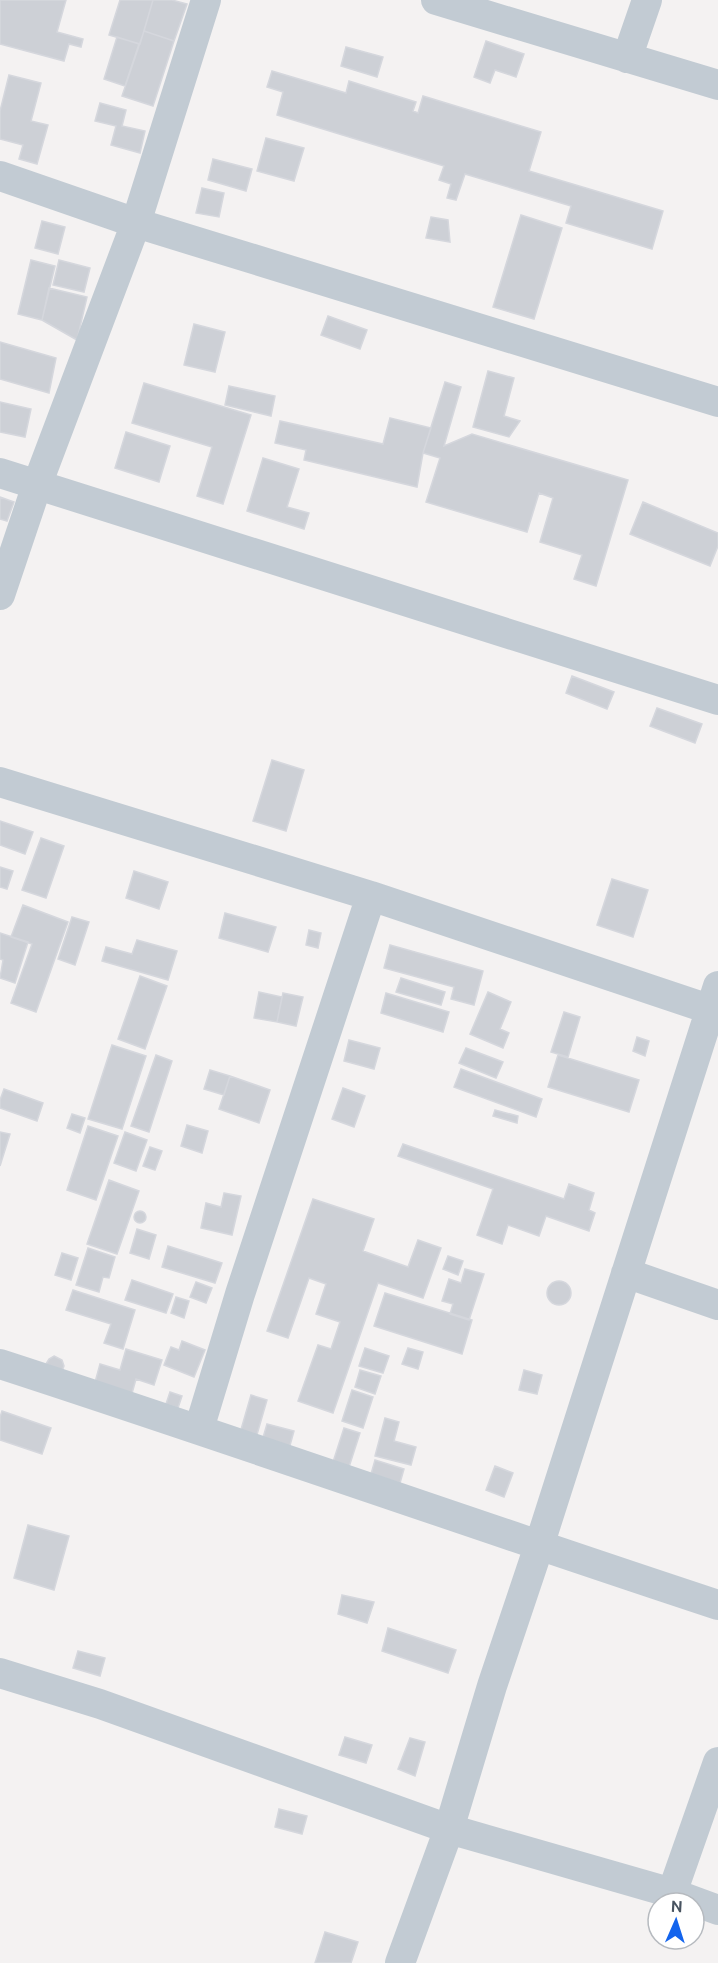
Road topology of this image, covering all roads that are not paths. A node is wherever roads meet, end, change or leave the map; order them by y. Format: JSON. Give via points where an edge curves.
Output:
{"nodes":[{"id":1,"x":206,"y":0,"type":"edge"},
{"id":2,"x":436,"y":0,"type":"edge"},
{"id":3,"x":647,"y":0,"type":"edge"},
{"id":4,"x":627,"y":58,"type":"junction"},
{"id":5,"x":718,"y":85,"type":"edge"},
{"id":6,"x":0,"y":176,"type":"edge"},
{"id":7,"x":136,"y":223,"type":"junction"},
{"id":8,"x":718,"y":402,"type":"edge"},
{"id":9,"x":0,"y":472,"type":"edge"},
{"id":10,"x":37,"y":485,"type":"junction"},
{"id":11,"x":0,"y":595,"type":"edge"},
{"id":12,"x":718,"y":700,"type":"edge"},
{"id":13,"x":0,"y":782,"type":"edge"},
{"id":14,"x":371,"y":896,"type":"junction"},
{"id":15,"x":716,"y":1002,"type":"edge"},
{"id":16,"x":626,"y":1273,"type":"junction"},
{"id":17,"x":718,"y":1305,"type":"edge"},
{"id":18,"x":0,"y":1364,"type":"edge"},
{"id":19,"x":199,"y":1429,"type":"junction"},
{"id":20,"x":538,"y":1546,"type":"junction"},
{"id":21,"x":718,"y":1605,"type":"edge"},
{"id":22,"x":0,"y":1673,"type":"edge"},
{"id":23,"x":718,"y":1762,"type":"edge"},
{"id":24,"x":449,"y":1829,"type":"junction"},
{"id":25,"x":665,"y":1891,"type":"edge"},
{"id":26,"x":673,"y":1891,"type":"edge"},
{"id":27,"x":400,"y":1963,"type":"edge"}],
"edges":[{"from":1,"to":7,"type":"street"},
{"from":2,"to":4,"type":"street"},
{"from":3,"to":4,"type":"street"},
{"from":4,"to":5,"type":"street"},
{"from":6,"to":7,"type":"street"},
{"from":7,"to":8,"type":"street"},
{"from":7,"to":10,"type":"street"},
{"from":9,"to":10,"type":"street"},
{"from":10,"to":11,"type":"street"},
{"from":10,"to":12,"type":"street"},
{"from":13,"to":14,"type":"street"},
{"from":14,"to":15,"type":"street"},
{"from":14,"to":19,"type":"street"},
{"from":15,"to":16,"type":"street"},
{"from":16,"to":17,"type":"street"},
{"from":16,"to":20,"type":"street"},
{"from":18,"to":19,"type":"street"},
{"from":19,"to":20,"type":"street"},
{"from":20,"to":21,"type":"street"},
{"from":20,"to":24,"type":"street"},
{"from":22,"to":24,"type":"street","via":[[100,1704]]},
{"from":23,"to":26,"type":"street"},
{"from":24,"to":25,"type":"street"},
{"from":24,"to":27,"type":"street"}]}
